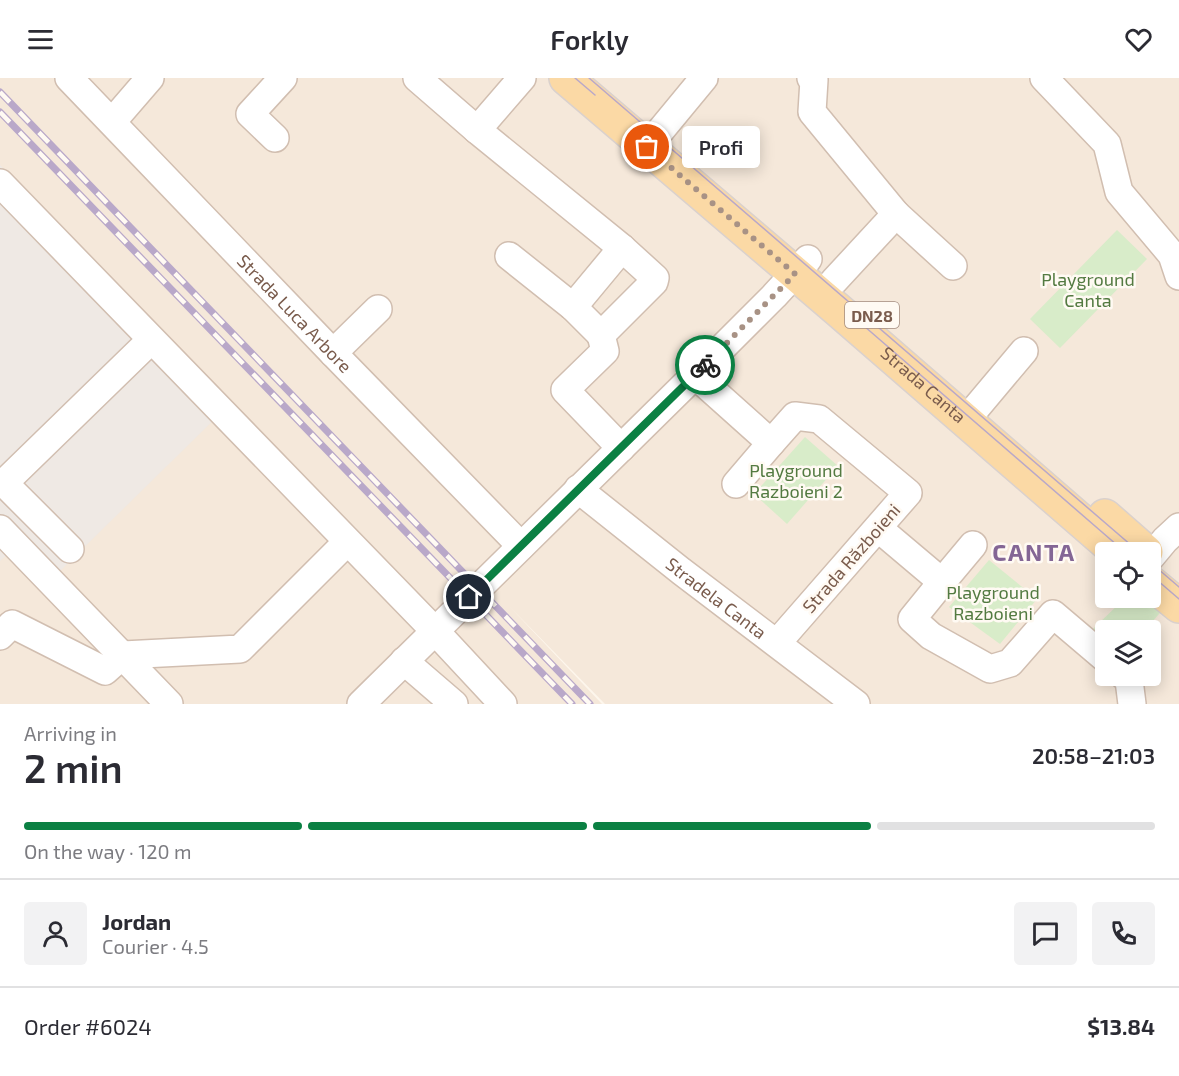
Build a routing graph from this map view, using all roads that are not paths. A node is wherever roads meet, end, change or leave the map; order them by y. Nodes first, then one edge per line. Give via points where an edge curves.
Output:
1 (69, 78) edge
2 (150, 78) edge
3 (283, 78) edge
4 (417, 78) edge
5 (522, 78) edge
6 (566, 78) edge
7 (597, 78) edge
8 (704, 78) edge
9 (811, 78) edge
10 (1044, 78) edge
11 (112, 122) junction
12 (477, 130) junction
13 (275, 138) dead end
14 (653, 139) junction
15 (0, 183) edge
16 (896, 214) junction
17 (622, 248) junction
18 (509, 256) dead end
19 (801, 266) junction
20 (953, 266) dead end
21 (1179, 276) edge
22 (834, 281) junction
23 (573, 307) junction
24 (378, 309) dead end
25 (601, 334) junction
26 (152, 340) junction
27 (1024, 351) dead end
28 (333, 353) junction
29 (695, 375) junction
30 (972, 413) junction
31 (771, 444) junction
32 (621, 448) junction
33 (736, 484) dead end
34 (578, 489) junction
35 (1179, 527) edge
36 (878, 528) junction
37 (0, 529) edge
38 (347, 542) junction
39 (1107, 542) edge
40 (1127, 542) edge
41 (1161, 544) edge
42 (973, 545) dead end
43 (521, 546) junction
44 (70, 549) dead end
45 (1161, 568) edge
46 (1161, 578) edge
47 (1179, 580) edge
48 (942, 582) junction
49 (1179, 606) edge
50 (435, 631) junction
51 (0, 636) edge
52 (777, 643) junction
53 (1095, 650) edge
54 (123, 656) junction
55 (404, 661) junction
56 (1130, 686) edge
57 (490, 699) edge
58 (169, 704) edge
59 (361, 704) edge
60 (454, 704) edge
61 (856, 704) edge
62 (1132, 704) edge

1 - 11 street, Strada Luca Arbore
2 - 11 street
3 - 13 street via 250,114
4 - 12 street
5 - 12 street
6 - 14 main road, Strada Canta / DN28
7 - 14 main road, Strada Canta / DN28
8 - 14 street
9 - 16 street via 812,112
10 - 21 street via 1107,144 1119,192 1172,255
11 - 28 street, Strada Luca Arbore
12 - 17 street
14 - 19 main road, Strada Canta / DN28
15 - 26 street
16 - 20 street
16 - 22 street
17 - 23 street
17 - 25 street via 655,279
18 - 23 street
19 - 22 main road, Strada Canta / DN28
19 - 29 street
19 - 30 main road, Strada Canta / DN28
22 - 30 main road, Strada Canta / DN28
23 - 25 street
24 - 28 street
25 - 32 street via 605,351 565,390
26 - 38 street
26 - 44 street via 4,483
27 - 30 street
28 - 43 street, Strada Luca Arbore
29 - 31 street
29 - 32 street
30 - 39 main road, Strada Canta / DN28
30 - 40 main road, Strada Canta / DN28
31 - 33 street
31 - 36 street, Strada Războieni via 795,416 819,419 908,493
32 - 34 street
34 - 43 street
34 - 52 street, Stradela Canta
35 - 41 street
36 - 48 street
36 - 52 street, Strada Războieni
37 - 54 street
38 - 50 street
38 - 54 street via 240,649
42 - 48 street
43 - 50 street
45 - 47 main road, Strada Canta / DN28
46 - 49 main road, Strada Canta / DN28
48 - 53 street via 912,619 931,636 990,669 1010,663 1053,614
50 - 55 street
50 - 57 street
51 - 54 street via 12,624 105,671
52 - 61 street, Stradela Canta
54 - 58 street
55 - 59 street
55 - 60 street
56 - 62 street

